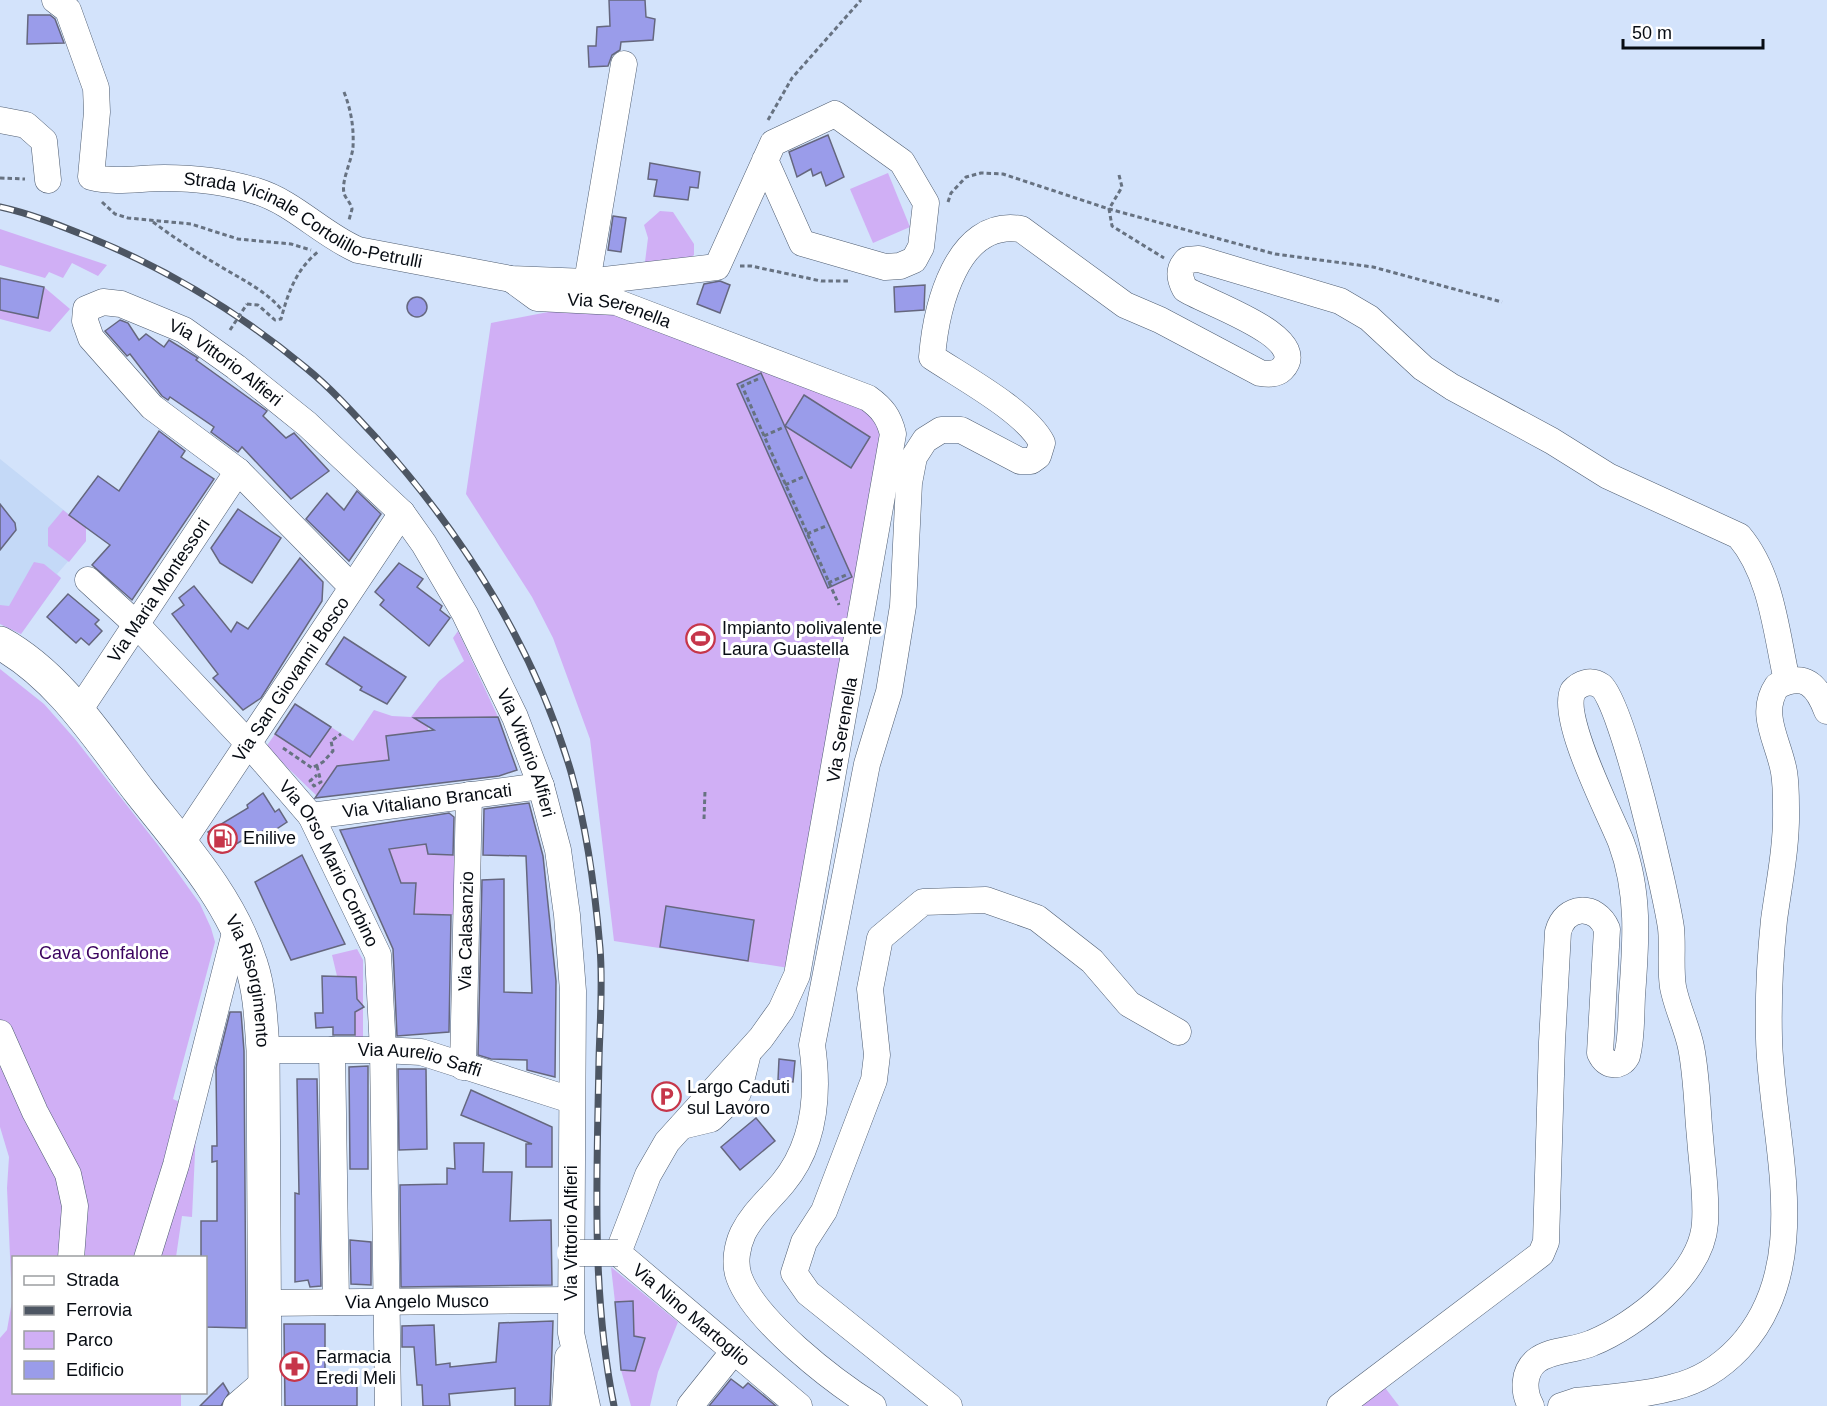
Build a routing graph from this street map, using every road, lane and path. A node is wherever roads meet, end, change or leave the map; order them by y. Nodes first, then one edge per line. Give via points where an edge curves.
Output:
1 (55, 0) edge
2 (624, 64) dead end
3 (344, 92) dead end
4 (0, 120) edge
5 (765, 160) junction
6 (1119, 175) dead end
7 (91, 177) junction
8 (48, 180) dead end
9 (1109, 209) junction
10 (945, 212) dead end
11 (151, 221) junction
12 (328, 246) junction
13 (717, 267) junction
14 (1180, 269) junction
15 (512, 279) junction
16 (852, 280) dead end
17 (587, 282) junction
18 (1502, 302) dead end
19 (282, 310) junction
20 (230, 330) dead end
21 (760, 378) dead end
22 (784, 427) dead end
23 (764, 435) junction
24 (238, 471) junction
25 (805, 476) dead end
26 (785, 485) junction
27 (402, 513) junction
28 (826, 526) dead end
29 (807, 534) junction
30 (848, 575) dead end
31 (88, 580) dead end
32 (828, 584) junction
33 (352, 587) junction
34 (841, 608) dead end
35 (137, 625) junction
36 (0, 643) edge
37 (1787, 681) junction
38 (1827, 711) edge
39 (78, 712) junction
40 (341, 734) dead end
41 (248, 743) junction
42 (280, 746) dead end
43 (317, 766) junction
44 (317, 775) dead end
45 (541, 786) junction
46 (705, 791) dead end
47 (469, 795) junction
48 (311, 816) junction
49 (704, 819) dead end
50 (181, 844) junction
51 (236, 928) junction
52 (1178, 1032) dead end
53 (0, 1033) edge
54 (263, 1050) junction
55 (332, 1050) junction
56 (383, 1050) junction
57 (463, 1066) junction
58 (571, 1100) junction
59 (618, 1252) junction
60 (570, 1253) junction
61 (71, 1256) edge
62 (147, 1256) edge
63 (570, 1300) junction
64 (336, 1302) junction
65 (387, 1302) junction
66 (264, 1303) junction
67 (571, 1333) junction
68 (734, 1352) junction
69 (265, 1394) edge
70 (236, 1406) edge
71 (388, 1406) edge
72 (566, 1406) edge
73 (587, 1406) edge
74 (690, 1406) edge
75 (799, 1406) edge
76 (873, 1406) edge
77 (949, 1406) edge
78 (1340, 1406) edge
79 (1531, 1406) edge
80 (1561, 1406) edge

1 - 7 street via 68,10 96,88
2 - 17 street
3 - 12 path via 353,116 353,147 344,180 344,194 352,209
4 - 8 street via 26,125 44,141
5 - 5 street via 773,142 829,116 840,116 902,162 926,203 921,247 914,260 885,267 802,243
5 - 13 street
6 - 9 path via 1122,188
7 - 11 path via 94,192 115,214
7 - 12 street, Strada Vicinale Cortolillo-Petrulli via 105,181 199,180 254,190 292,206
9 - 10 path via 1003,174 981,173 966,177 951,193
9 - 14 path via 1112,226
9 - 18 path via 1275,254 1373,267
11 - 12 path via 192,224 238,238
11 - 19 path via 248,280
12 - 15 street, Strada Vicinale Cortolillo-Petrulli
12 - 19 path via 301,267
13 - 16 path via 752,266 820,280
13 - 17 street, Strada Vicinale Cortolillo-Petrulli
14 - 37 street via 1187,260 1199,259 1340,301 1369,318 1423,368 1452,387 1608,476 1739,536 1762,573
14 - 76 street via 1181,282 1192,294 1276,335 1286,348 1283,369 1260,374 1125,305 1020,229 991,230 973,242 941,299 932,357 1014,412 1036,430 1042,443 1038,456 1020,461 961,430 941,430 925,440 914,457 909,483 903,606 889,692 867,764 812,1045 817,1078 814,1115 802,1152 784,1182 754,1214 736,1255 738,1275 766,1319 848,1391
15 - 17 street, Strada Vicinale Cortolillo-Petrulli
15 - 59 street, Via Serenella via 537,298 616,302 868,398 889,418 893,434 797,975 781,1010 667,1142 648,1174
19 - 20 path, bridge via 281,319 275,320 258,305 247,304
21 - 23 path via 742,386
22 - 23 path
23 - 26 path
24 - 27 street, Via Vittorio Alfieri via 152,407 91,338 85,321 86,309 103,302 121,304 184,330 307,424
24 - 33 street
24 - 35 street, Via Maria Montessori
25 - 26 path
26 - 29 path
27 - 33 street, Via San Giovanni Bosco
27 - 45 street, Via Vittorio Alfieri via 465,614 515,717
28 - 29 path
29 - 32 path
30 - 32 path
31 - 35 street, Via Orso Mario Corbino
32 - 34 path
33 - 41 street, Via San Giovanni Bosco
35 - 39 street, Via Maria Montessori
35 - 41 street, Via Orso Mario Corbino
36 - 39 main road, Via Risorgimento via 31,664
37 - 38 street via 1807,682
37 - 80 street via 1777,686 1768,705 1768,718 1784,771 1786,814 1769,1001 1771,1078 1784,1210 1784,1240 1772,1292 1747,1340 1714,1369 1675,1387
39 - 50 main road, Via Risorgimento
40 - 43 path via 331,741 333,751
41 - 48 street, Via Orso Mario Corbino
41 - 50 street, Via San Giovanni Bosco
42 - 43 path via 312,768
43 - 44 path
45 - 47 street, Via Vitaliano Brancati
45 - 58 street, Via Vittorio Alfieri via 558,850 567,915 573,991
46 - 49 path
47 - 48 street, Via Vitaliano Brancati
47 - 57 street, Via Calasanzio
48 - 56 street, Via Orso Mario Corbino via 378,955
50 - 51 main road, Via Risorgimento
51 - 54 main road, Via Risorgimento via 251,964
51 - 62 street via 176,1165
52 - 77 street via 1129,1004 1092,961 1037,918 986,900 923,902 880,938 870,989 877,1055 874,1080 824,1211 804,1242 794,1274 807,1293
53 - 61 street via 68,1174 75,1206
54 - 55 street, Via Aurelio Saffi
54 - 66 main road, Via Risorgimento
55 - 56 street, Via Aurelio Saffi
55 - 64 street
56 - 57 street, Via Aurelio Saffi via 421,1052
56 - 65 street, Via Orso Mario Corbino
57 - 58 street, Via Aurelio Saffi
58 - 60 street, Via Vittorio Alfieri
59 - 60 street, Via Nino Martoglio, bridge
59 - 68 street, Via Nino Martoglio
60 - 63 street, Via Vittorio Alfieri
63 - 65 street, Via Angelo Musco
63 - 67 street, Via Vittorio Alfieri
64 - 65 street, Via Angelo Musco
64 - 66 street, Via Angelo Musco
65 - 71 street, Via Orso Mario Corbino
66 - 69 main road, Via Risorgimento
67 - 72 street
67 - 73 street, Via Vittorio Alfieri
68 - 74 street
68 - 75 street, Via Nino Martoglio
69 - 70 street
78 - 79 street via 1541,1254 1546,1242 1558,932 1564,918 1577,910 1599,915 1607,929 1600,1053 1613,1065 1622,1063 1627,1056 1637,926 1635,897 1621,842 1589,769 1571,710 1573,691 1589,682 1606,691 1646,811 1670,926 1673,987 1693,1060 1705,1223 1697,1255 1676,1283 1646,1310 1591,1344 1544,1356 1531,1366 1525,1387 1525,1397

